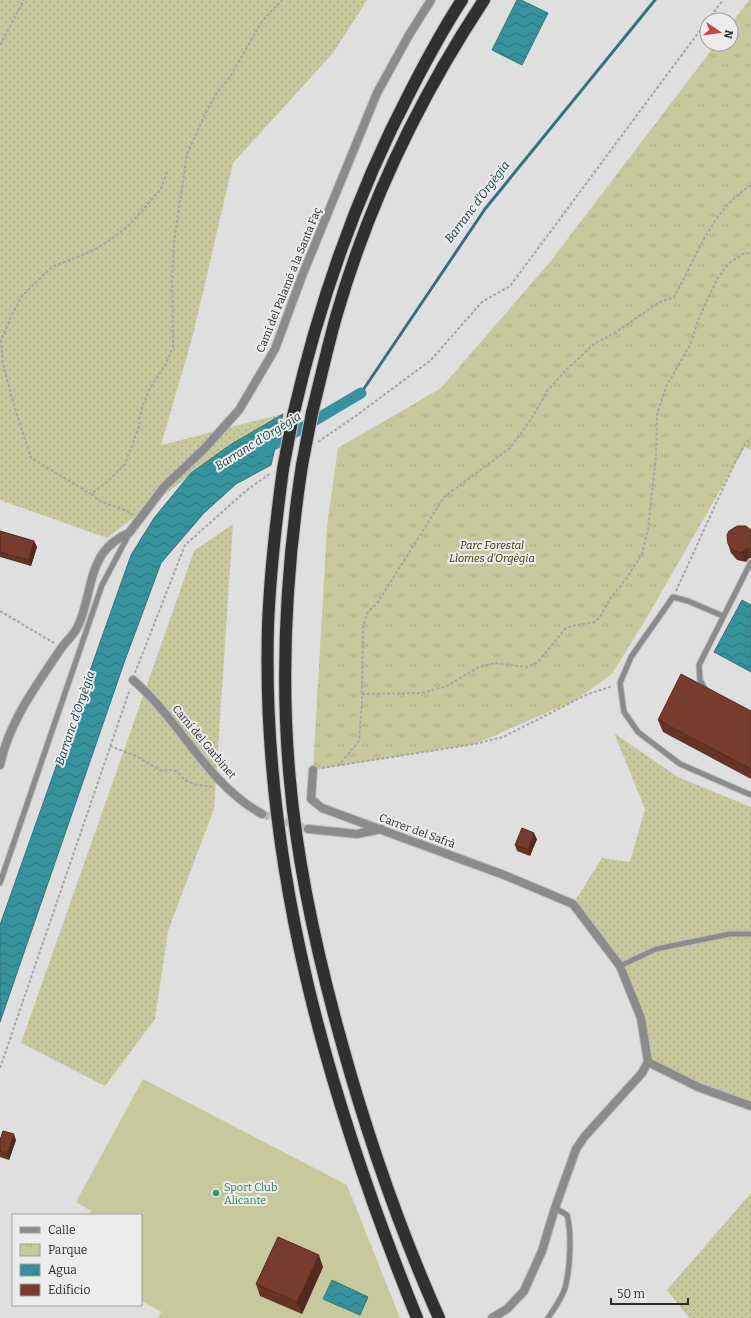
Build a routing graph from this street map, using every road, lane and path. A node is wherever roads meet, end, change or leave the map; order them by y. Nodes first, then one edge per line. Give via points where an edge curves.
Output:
1 (24, 0) edge
2 (282, 0) edge
3 (431, 0) edge
4 (462, 0) edge
5 (484, 0) edge
6 (723, 0) edge
7 (714, 12) edge
8 (0, 45) edge
9 (167, 172) dead end
10 (751, 182) edge
11 (751, 252) edge
12 (751, 438) edge
13 (91, 494) junction
14 (140, 519) junction
15 (129, 533) junction
16 (751, 562) edge
17 (673, 597) junction
18 (0, 611) edge
19 (723, 616) junction
20 (62, 648) junction
21 (133, 680) dead end
22 (620, 683) junction
23 (362, 694) junction
24 (713, 695) edge
25 (110, 746) dead end
26 (0, 765) edge
27 (338, 766) junction
28 (313, 770) joint
29 (231, 791) junction
30 (751, 795) edge
31 (262, 814) tunnel mouth
32 (308, 829) tunnel mouth
33 (382, 829) junction
34 (0, 883) edge
35 (751, 934) edge
36 (620, 966) junction
37 (648, 1062) junction
38 (751, 1106) edge
39 (555, 1208) junction
40 (418, 1318) edge
41 (439, 1318) edge
42 (492, 1318) edge
43 (548, 1318) edge

1 - 8 path
2 - 13 path via 262,22 230,76 218,91 187,154 172,276 173,347 166,364 150,388 125,464
3 - 14 street, Camí del Palamó a la Santa Faç via 377,93 275,349 239,410 204,449 164,487
4 - 40 highway, bridge via 395,121 362,195 326,293 304,367 283,469 272,561 268,626 272,759 284,869 294,924 338,1094 391,1253
5 - 41 highway, bridge via 420,108 385,182 336,316 302,465 290,559 285,664 290,781 306,898 324,979 376,1158
6 - 7 path
9 - 13 path via 161,189 116,236 92,251 52,267 22,296 1,340 5,371 31,458
10 - 23 path via 750,186 738,194 715,220 674,297 658,303 594,344 548,390 510,448 444,497 378,602 368,612 362,626
11 - 23 path via 729,262 717,279 699,318 691,344 666,388 657,415 656,457 648,529 642,554 600,617 595,622 565,629 538,662 527,667 495,663 477,668 447,686 421,693
12 - 17 path via 735,462
13 - 14 path via 98,502 126,509
14 - 15 street, Camí del Palamó a la Santa Faç
15 - 20 street, Camí del Palamó a la Santa Faç via 118,538 103,553 95,568 83,614
15 - 34 lane via 99,592
16 - 19 lane
17 - 19 lane
17 - 22 lane via 632,657
18 - 20 path
19 - 24 lane via 699,665 700,680 707,692
20 - 26 street, Camí del Palamó a la Santa Faç via 14,722 4,745
21 - 29 street, Camí del Garbinet via 149,693 217,778
22 - 27 path via 588,694 503,737 475,744
22 - 30 lane via 624,712 638,732 680,764
23 - 27 path via 358,741
25 - 29 path via 162,770 171,768 181,773 187,781
27 - 28 path
28 - 33 street, Carrer del Safrà via 311,799 322,808
29 - 31 street, Camí del Garbinet via 246,805
32 - 33 street via 357,834
33 - 36 street, Carrer del Safrà via 573,904
35 - 36 lane via 730,934 656,949
36 - 37 street, Carrer del Safrà via 641,1018
37 - 38 street via 698,1087
37 - 39 street via 642,1073 576,1149
39 - 42 street via 542,1251 524,1291 506,1309
39 - 43 lane via 566,1215 571,1237 565,1289

